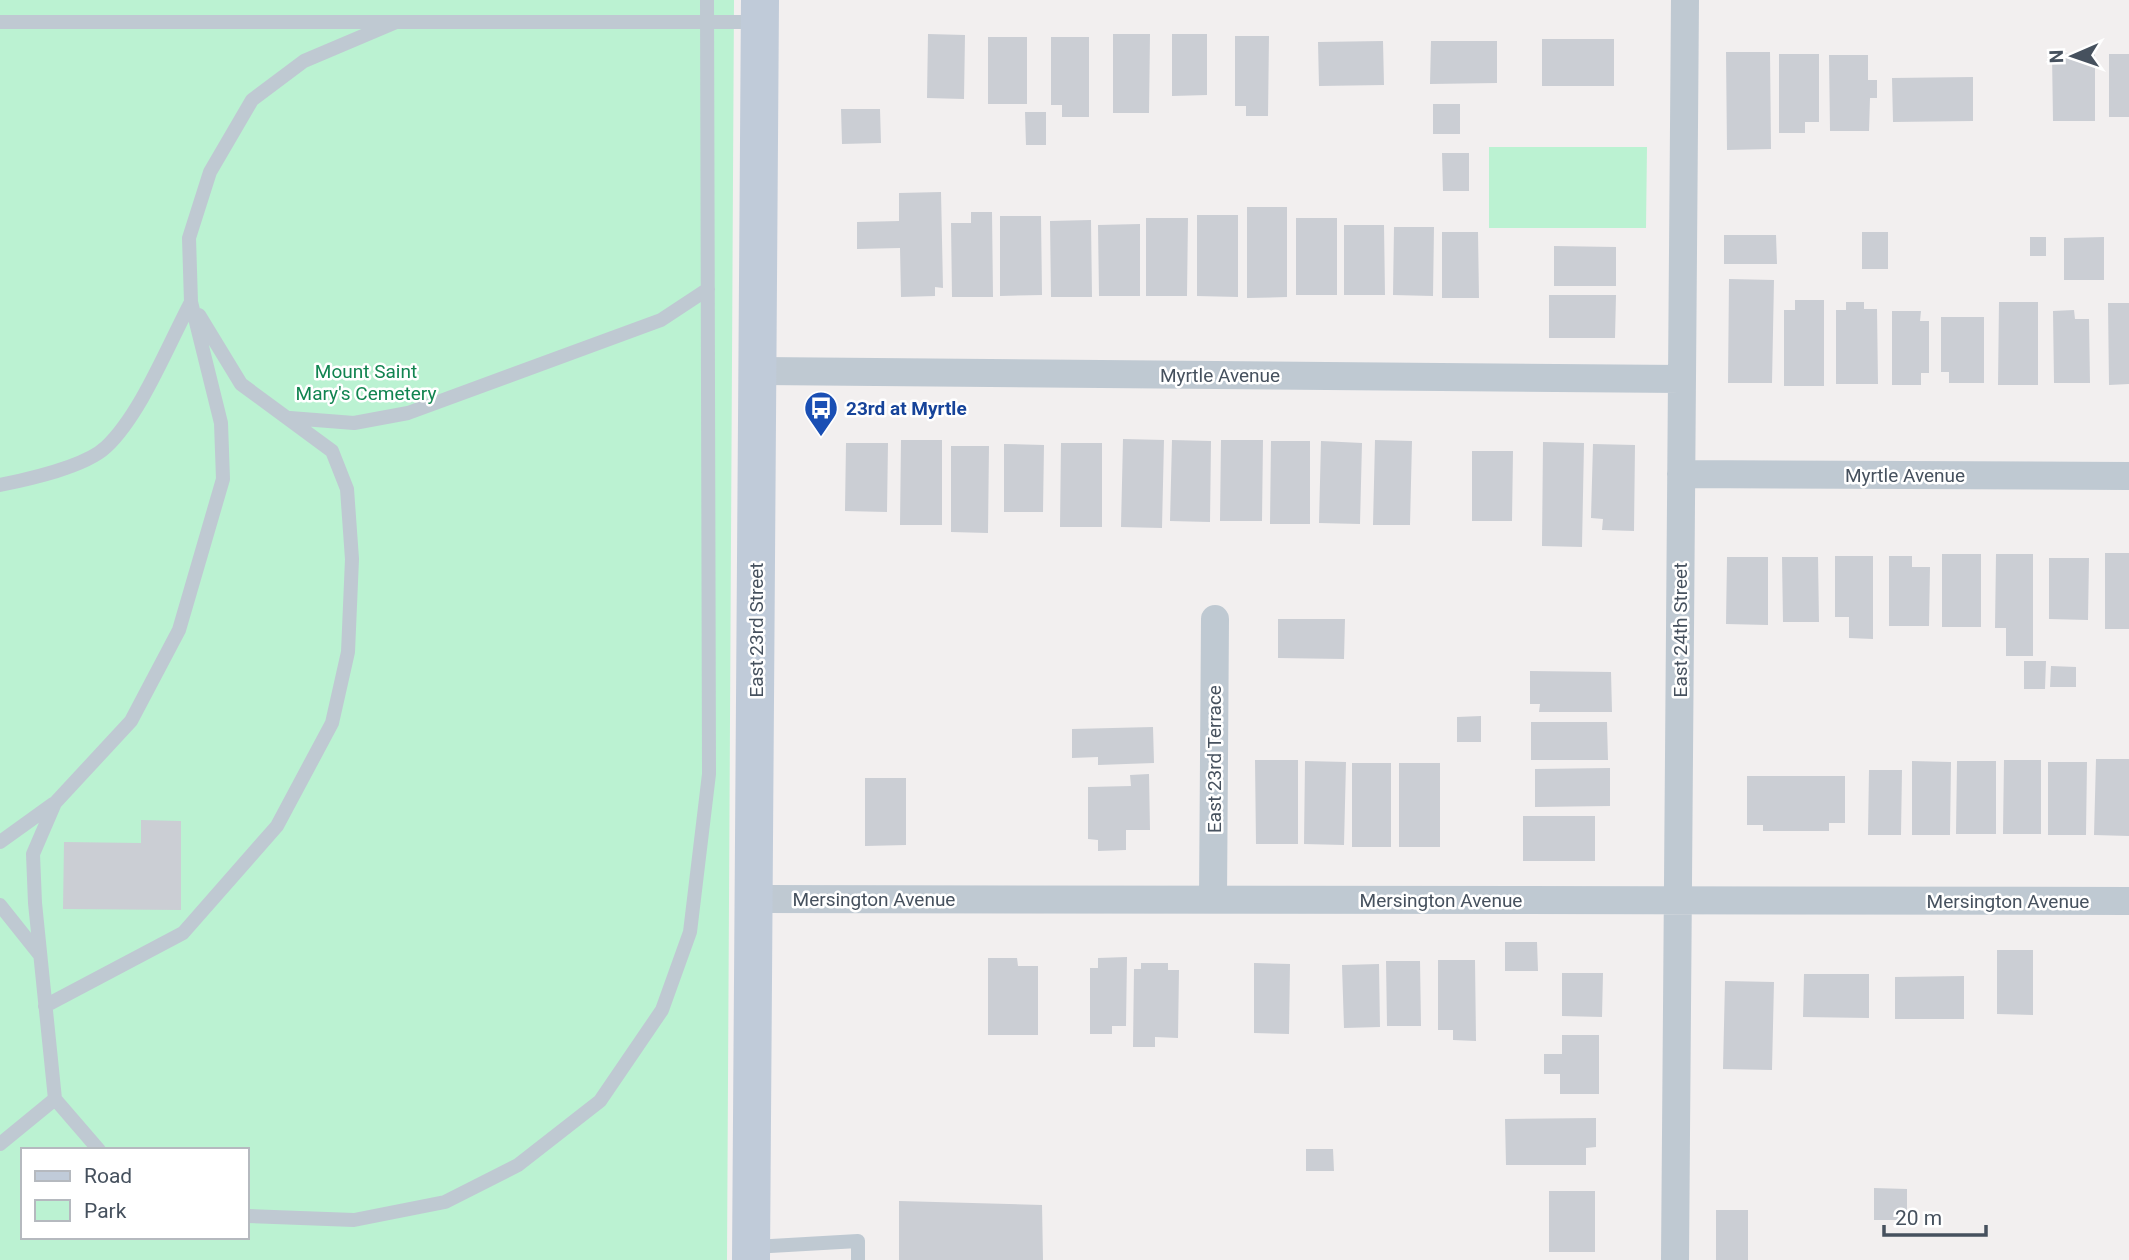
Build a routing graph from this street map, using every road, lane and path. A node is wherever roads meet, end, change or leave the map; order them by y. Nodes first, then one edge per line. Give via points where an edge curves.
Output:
1 (707, 0) edge
2 (1685, 0) edge
3 (760, 11) edge
4 (0, 22) edge
5 (396, 22) junction
6 (707, 22) junction
7 (708, 289) junction
8 (191, 302) junction
9 (758, 372) junction
10 (1681, 379) junction
11 (289, 418) junction
12 (1681, 474) junction
13 (2129, 477) edge
14 (0, 485) edge
15 (1215, 619) dead end
16 (55, 803) junction
17 (0, 842) edge
18 (753, 899) junction
19 (1213, 899) junction
20 (1678, 901) junction
21 (2129, 901) edge
22 (0, 905) edge
23 (40, 955) junction
24 (45, 1006) junction
25 (55, 1099) junction
26 (0, 1144) edge
27 (97, 1148) edge
28 (248, 1216) edge
29 (751, 1254) edge
30 (858, 1260) edge
31 (1675, 1260) edge

1 - 6 lane
2 - 10 street, East 24th Street
3 - 6 lane
3 - 9 main road, East 23rd Street
4 - 5 lane
5 - 6 lane
5 - 8 lane via 304,61 252,100 210,172 189,238
6 - 7 lane
7 - 11 lane via 661,320 408,413 354,423
7 - 28 lane via 709,774 690,932 662,1010 600,1101 518,1165 445,1202 354,1220
8 - 11 lane via 241,384
8 - 14 lane via 141,400 106,448 48,475
8 - 16 lane via 221,423 223,479 179,630 131,721
9 - 10 street, Myrtle Avenue
9 - 18 main road, East 23rd Street
10 - 12 street, East 24th Street
11 - 24 lane via 332,452 347,489 352,559 348,652 332,723 277,826 183,933
12 - 13 street, Myrtle Avenue
12 - 20 street, East 24th Street
15 - 19 street, East 23rd Terrace
16 - 17 lane
16 - 23 lane via 33,854
18 - 19 street, Mersington Avenue
18 - 29 main road, East 23rd Street
19 - 20 street, Mersington Avenue
20 - 21 street, Mersington Avenue
20 - 31 street, East 24th Street
22 - 23 lane
23 - 24 lane
24 - 25 lane
25 - 26 lane
25 - 27 lane
29 - 30 lane via 858,1241

